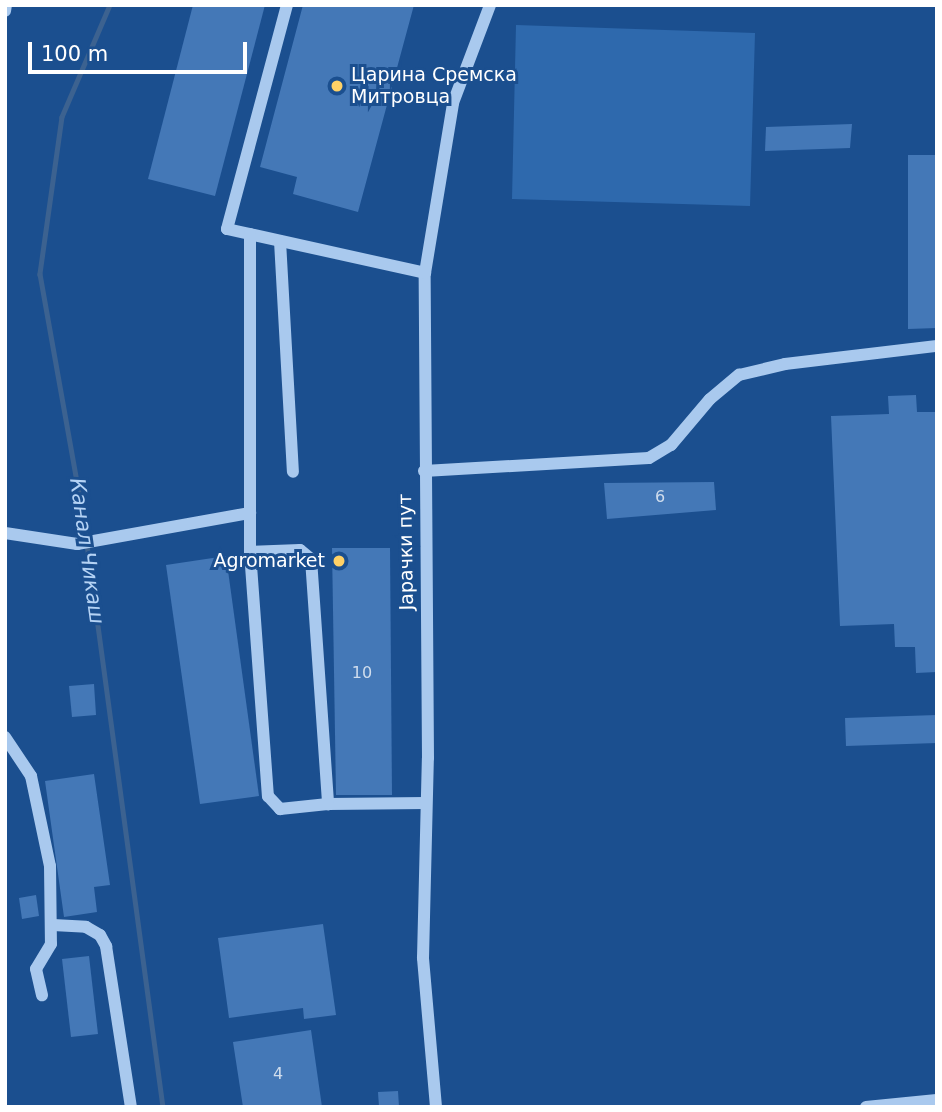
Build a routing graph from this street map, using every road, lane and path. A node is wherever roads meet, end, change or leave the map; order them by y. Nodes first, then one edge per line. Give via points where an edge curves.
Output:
1 (6, 5) edge
2 (287, 5) edge
3 (490, 5) edge
4 (839, 5) edge
5 (901, 5) edge
6 (5, 11) edge
7 (250, 234) junction
8 (281, 241) junction
9 (425, 273) junction
10 (937, 346) edge
11 (424, 471) junction
12 (293, 472) dead end
13 (250, 513) junction
14 (5, 533) edge
15 (250, 552) junction
16 (5, 737) edge
17 (426, 803) junction
18 (328, 804) junction
19 (53, 925) junction
20 (42, 995) dead end
21 (937, 1100) edge
22 (131, 1107) edge
23 (436, 1107) edge
24 (866, 1107) edge

1 - 6 street
2 - 7 street via 227,229
3 - 9 street, Јарачки пут via 453,103
4 - 5 path
7 - 8 street
7 - 13 street
8 - 9 street
8 - 12 street
9 - 11 street, Јарачки пут
10 - 11 street via 785,364 739,375 709,399 671,445 649,458
11 - 17 street, Јарачки пут
13 - 14 street via 77,544
13 - 15 street
15 - 18 street via 300,550 312,559
15 - 18 street via 268,796 280,809
16 - 19 street via 31,776 50,866
17 - 18 street
17 - 23 street, Јарачки пут via 423,958
19 - 20 street via 51,944 36,969
19 - 22 street via 86,927 100,935 106,946
21 - 24 street

